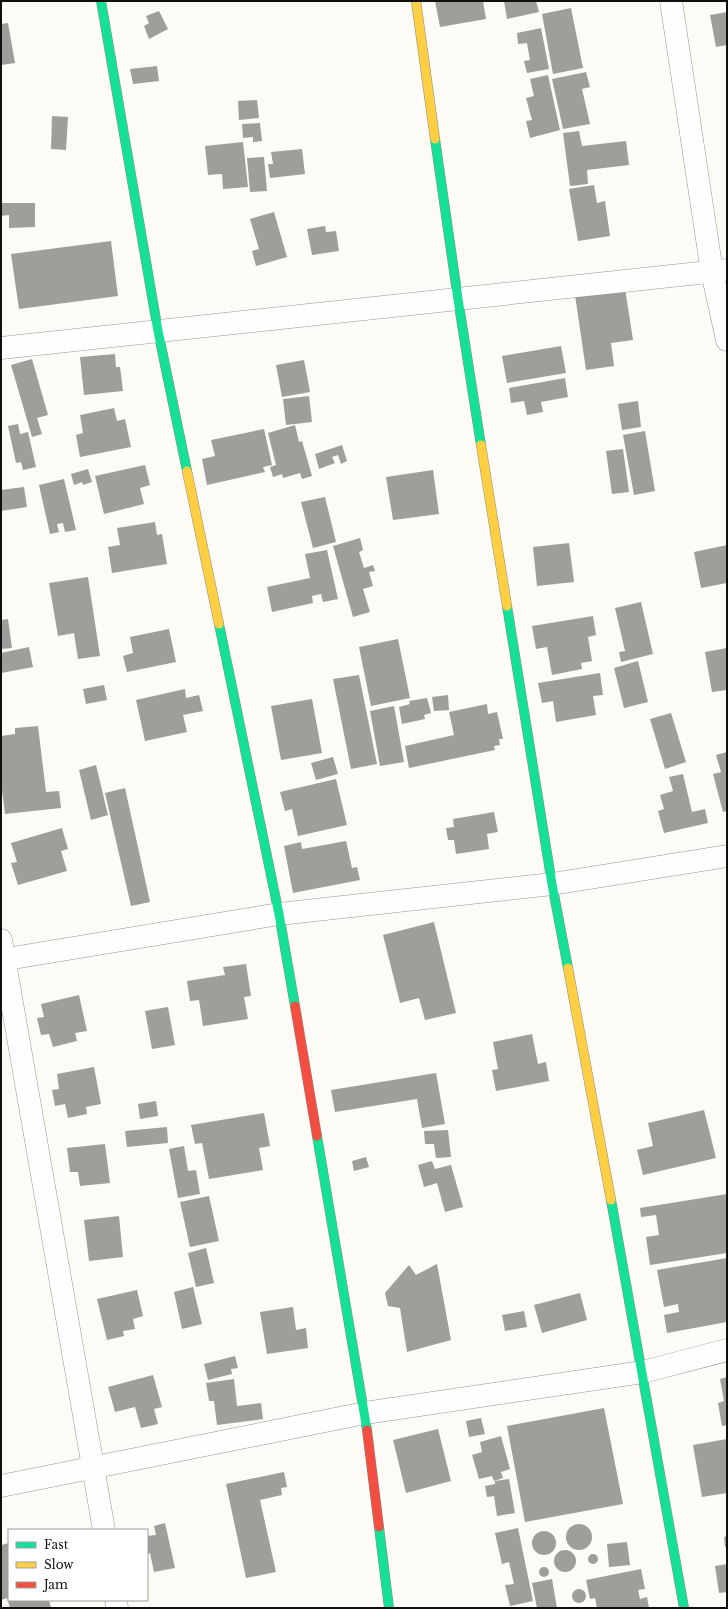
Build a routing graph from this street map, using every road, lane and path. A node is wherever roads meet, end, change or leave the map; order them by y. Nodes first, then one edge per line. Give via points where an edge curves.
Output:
1 (101, 1) edge
2 (416, 1) edge
3 (671, 1) edge
4 (720, 271) edge
5 (458, 299) junction
6 (158, 331) junction
7 (727, 340) edge
8 (1, 348) edge
9 (727, 856) edge
10 (552, 884) junction
11 (279, 914) junction
12 (2, 953) edge
13 (727, 1350) edge
14 (643, 1372) junction
15 (366, 1412) junction
16 (94, 1466) junction
17 (1, 1486) edge
18 (104, 1529) edge
19 (389, 1608) edge
20 (684, 1608) edge

1 - 6 street
2 - 5 street
3 - 4 street
4 - 5 street
4 - 7 street
5 - 6 street
5 - 10 street
6 - 8 street
6 - 11 street
9 - 10 street
10 - 11 street
10 - 14 street
11 - 12 street
11 - 15 street
12 - 16 street
13 - 14 street
14 - 15 street
14 - 20 street
15 - 16 street
15 - 19 street
16 - 17 street
16 - 18 street

